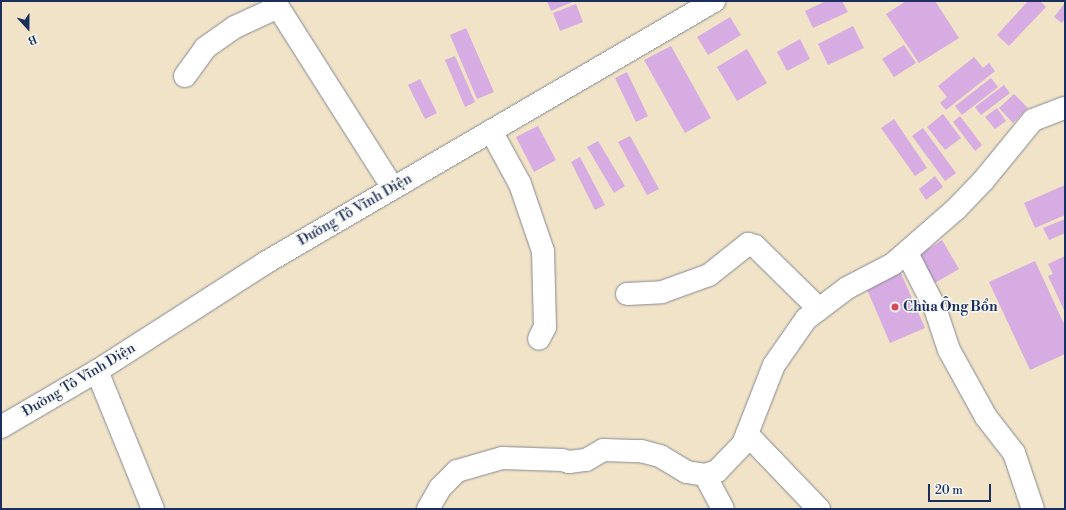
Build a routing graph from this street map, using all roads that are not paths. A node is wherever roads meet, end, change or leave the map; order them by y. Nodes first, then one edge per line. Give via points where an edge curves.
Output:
1 (714, 1) edge
2 (276, 4) edge
3 (185, 76) dead end
4 (1065, 108) edge
5 (491, 131) junction
6 (393, 188) junction
7 (906, 253) junction
8 (627, 294) dead end
9 (819, 309) junction
10 (539, 340) dead end
11 (97, 371) junction
12 (1, 427) edge
13 (746, 434) junction
14 (705, 475) junction
15 (153, 509) edge
16 (428, 509) edge
17 (722, 509) edge
18 (819, 509) edge
19 (1033, 509) edge

1 - 5 street, Đường Tô Vĩnh Diện
2 - 3 street via 235,27 205,48
2 - 6 street
4 - 7 street via 1033,120 983,181 956,209
5 - 6 street, Đường Tô Vĩnh Diện
5 - 10 street via 520,184 543,251 545,327
6 - 11 street, Đường Tô Vĩnh Diện via 265,263
7 - 9 street via 894,264 847,288
7 - 19 street via 935,308 949,350 986,417 1014,453
8 - 9 street via 662,292 709,275 748,244 755,246
9 - 13 street via 806,319 774,365
11 - 12 street, Đường Tô Vĩnh Diện
11 - 15 street
13 - 14 street via 743,444 717,471
13 - 18 street
14 - 16 street via 687,472 660,456 641,451 604,450 586,460 568,462 502,458 457,470 440,488
14 - 17 street

